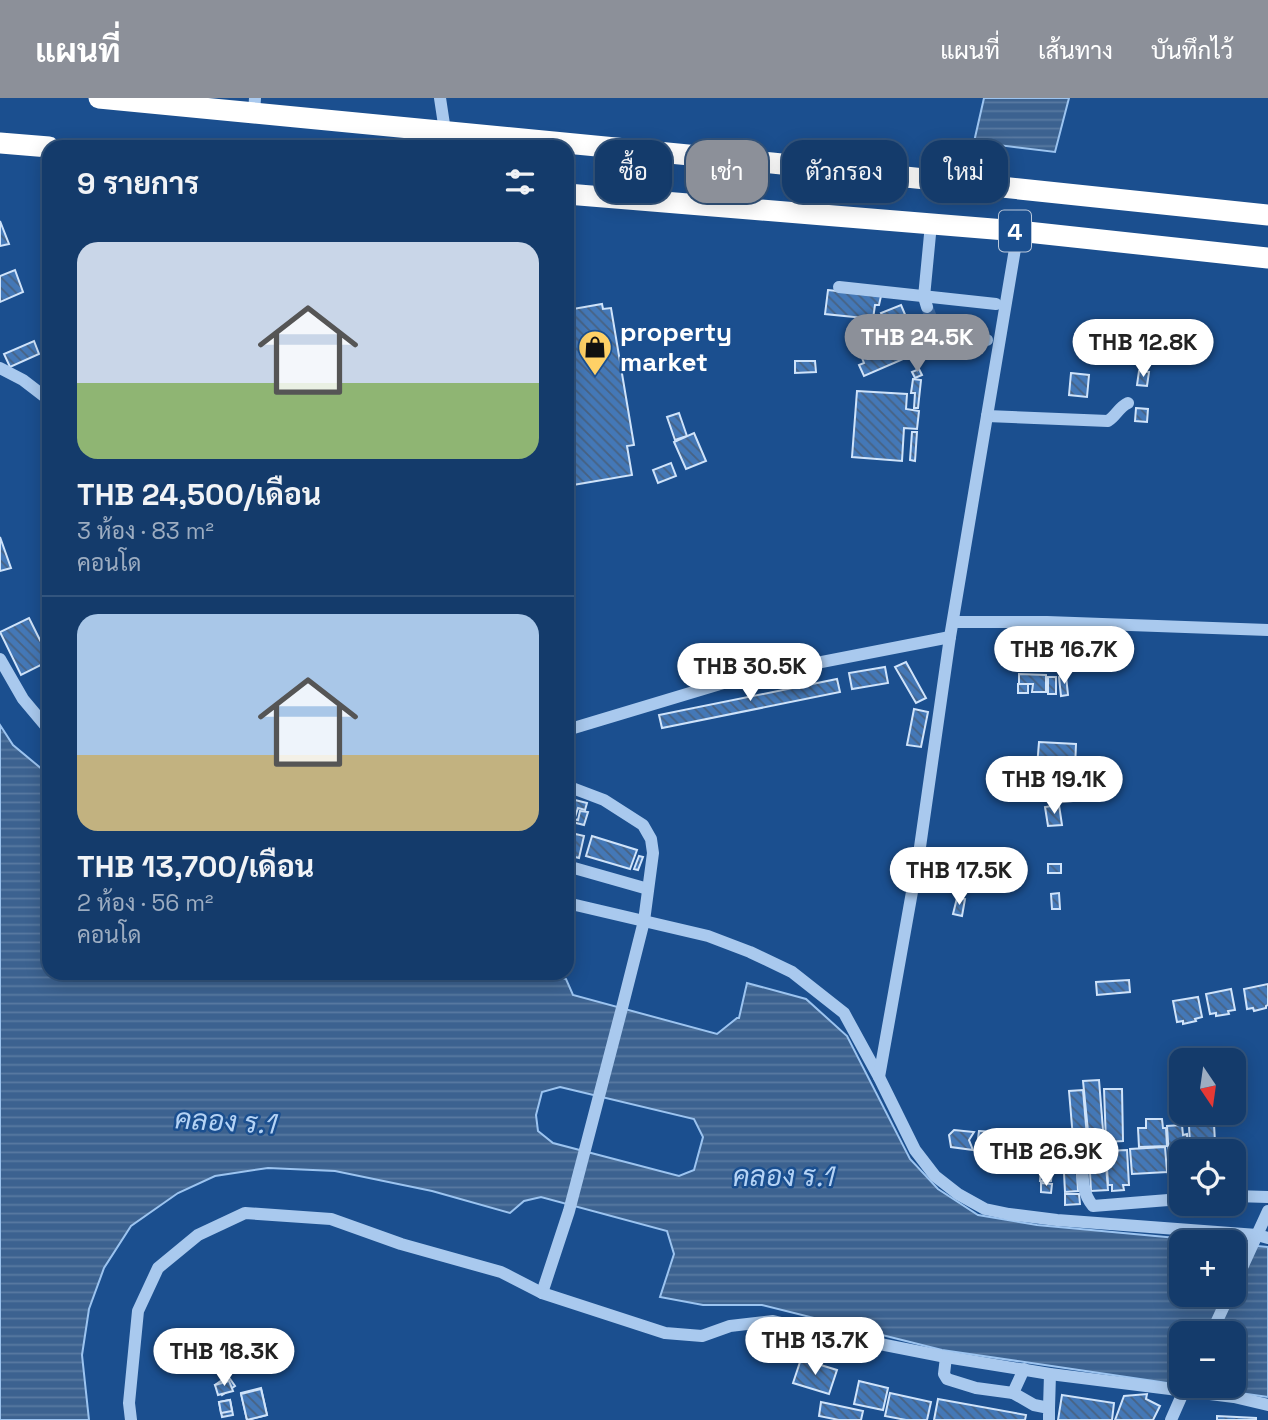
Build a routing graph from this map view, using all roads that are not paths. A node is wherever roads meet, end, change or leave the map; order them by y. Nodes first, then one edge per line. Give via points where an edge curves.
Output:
1 (99, 98) edge
2 (440, 98) edge
3 (255, 105) edge
4 (444, 131) junction
5 (540, 140) edge
6 (0, 143) edge
7 (574, 143) edge
8 (42, 146) edge
9 (574, 195) edge
10 (1268, 215) edge
11 (931, 224) junction
12 (1018, 231) junction
13 (1268, 258) edge
14 (839, 287) dead end
15 (926, 302) junction
16 (996, 304) dead end
17 (935, 328) dead end
18 (987, 340) dead end
19 (0, 368) edge
20 (42, 395) edge
21 (1128, 403) dead end
22 (987, 416) junction
23 (953, 622) junction
24 (1268, 630) edge
25 (950, 637) junction
26 (0, 659) edge
27 (42, 722) edge
28 (574, 728) edge
29 (574, 789) edge
30 (574, 868) edge
31 (648, 889) junction
32 (574, 905) edge
33 (644, 921) junction
34 (879, 1077) junction
35 (1082, 1151) dead end
36 (1246, 1196) edge
37 (1268, 1197) edge
38 (1169, 1200) edge
39 (1268, 1212) edge
40 (1260, 1238) edge
41 (1246, 1263) edge
42 (542, 1293) junction
43 (946, 1357) junction
44 (1024, 1369) junction
45 (1051, 1374) junction
46 (1169, 1386) edge
47 (1013, 1393) junction
48 (1181, 1398) edge
49 (1238, 1398) edge
50 (1268, 1405) edge
51 (1049, 1414) edge
52 (131, 1420) edge
53 (1171, 1420) edge

1 - 3 highway, 4
2 - 4 street
3 - 4 highway, 4
4 - 5 highway, 4
6 - 8 highway
7 - 10 highway, 4
9 - 11 highway, 4
11 - 12 highway, 4
11 - 15 street
12 - 13 highway, 4
12 - 22 street
14 - 15 street
15 - 16 street
17 - 18 street via 939,336
19 - 20 street
21 - 22 street via 1108,421
22 - 23 street
23 - 24 street
23 - 25 street
25 - 28 street via 740,678
25 - 34 street via 920,847
26 - 27 street
29 - 31 street via 604,800 643,825 652,846
30 - 31 street
31 - 33 street
32 - 33 street
33 - 34 street via 708,936 792,972 845,1013
33 - 42 street via 569,1211
34 - 40 street via 915,1150 934,1176 985,1209
35 - 38 street via 1084,1189 1093,1206
36 - 37 street
39 - 40 street
40 - 41 street
42 - 43 street via 665,1333 702,1336 730,1326 773,1321
42 - 52 street via 501,1272 331,1219 245,1213 198,1235 158,1268 138,1311
43 - 44 street
43 - 47 street via 947,1379
44 - 45 street
44 - 47 street
45 - 46 street
45 - 51 street
47 - 51 street
48 - 53 street
49 - 50 street

